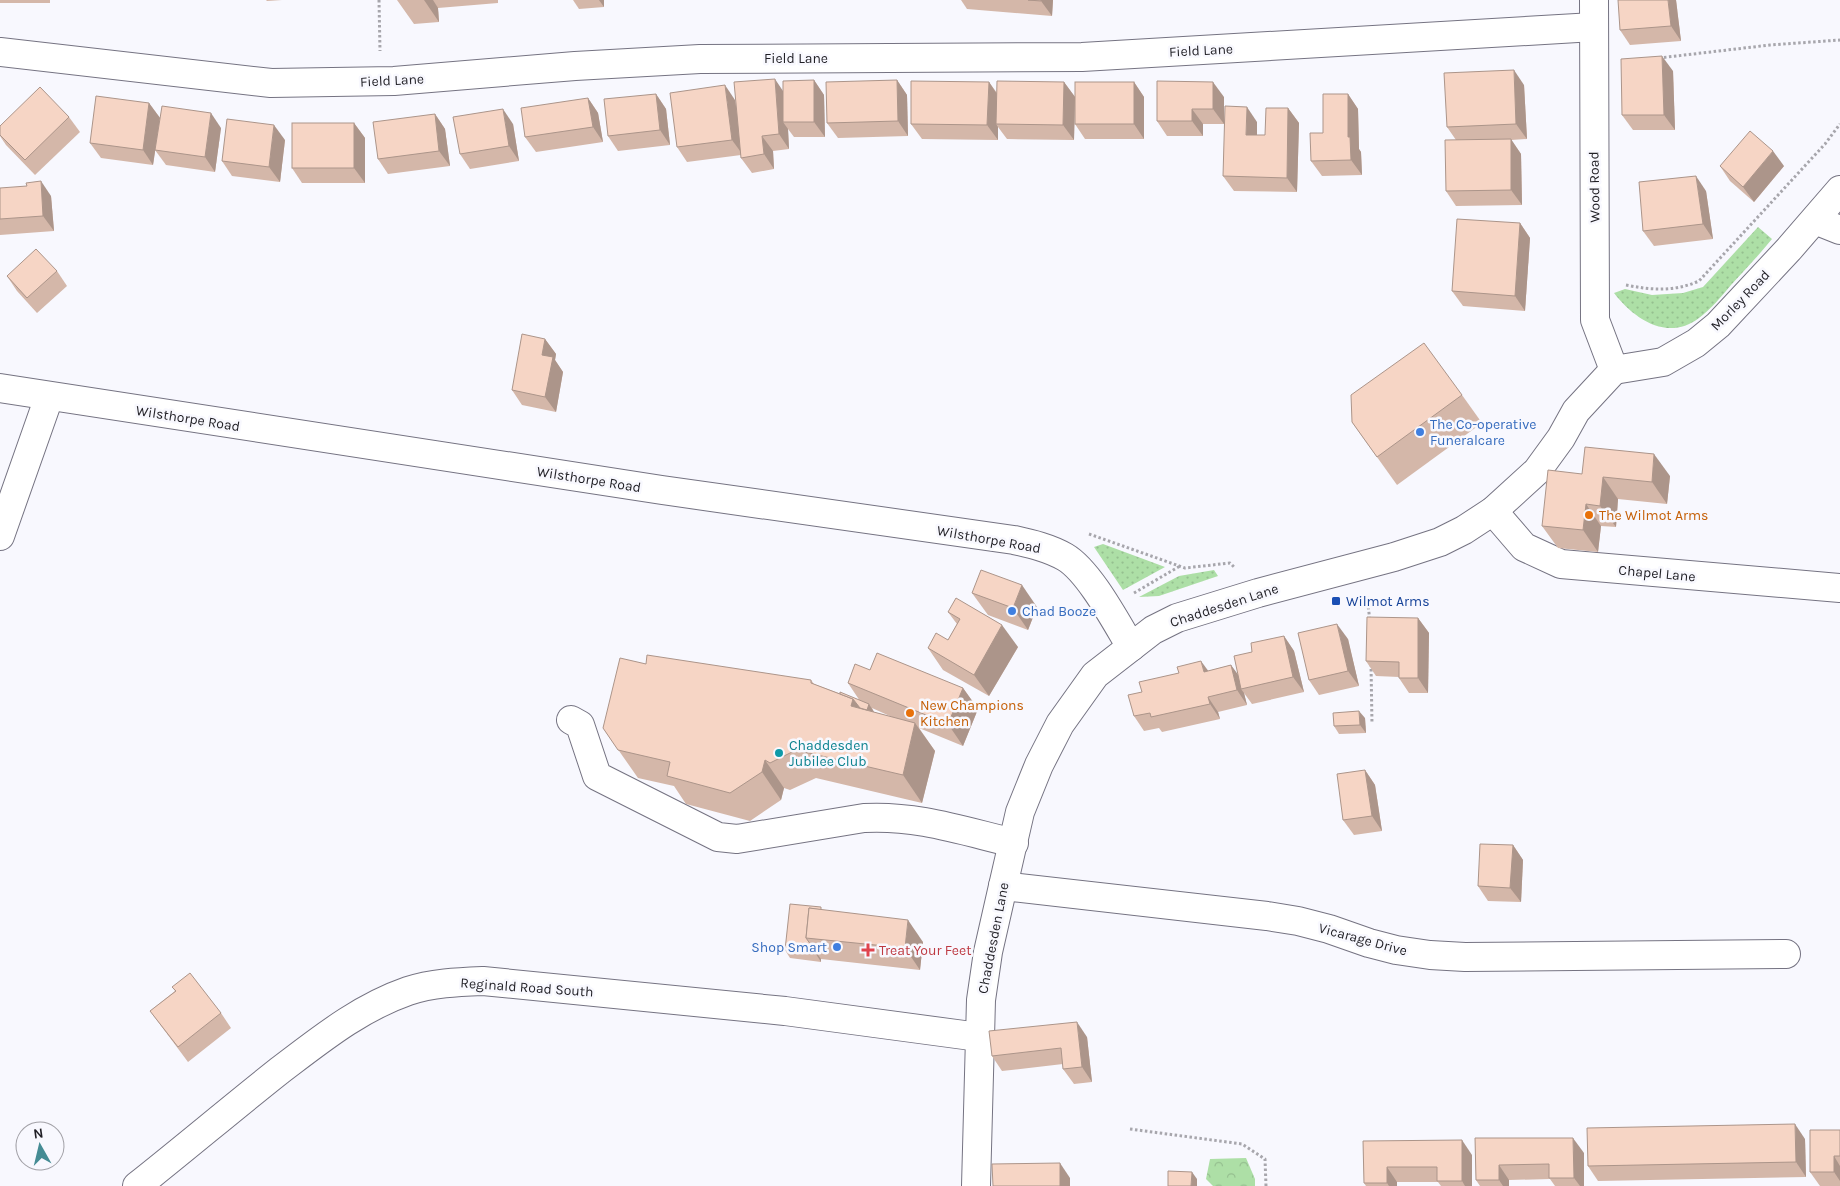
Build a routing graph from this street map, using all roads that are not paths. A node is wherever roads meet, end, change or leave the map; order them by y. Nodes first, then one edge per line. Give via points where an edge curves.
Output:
1 (1594, 0) edge
2 (1594, 27) junction
3 (0, 52) edge
4 (1840, 190) edge
5 (1815, 220) junction
6 (1840, 230) edge
7 (1614, 370) junction
8 (0, 388) edge
9 (49, 397) junction
10 (1493, 511) junction
11 (0, 536) edge
12 (1840, 588) edge
13 (1131, 647) junction
14 (571, 720) dead end
15 (1014, 843) junction
16 (1003, 886) junction
17 (1786, 954) dead end
18 (979, 1037) junction
19 (137, 1186) edge
20 (976, 1186) edge

1 - 2 street, Wood Road
2 - 3 street, Field Lane via 1082,57 700,59 380,81 271,83
2 - 7 street, Wood Road via 1594,320
4 - 5 street, Morley Road
5 - 6 street
5 - 7 street, Morley Road via 1731,312 1696,343 1663,362
7 - 10 street, Chaddesden Lane via 1576,411 1537,471
8 - 9 street, Wilsthorpe Road
9 - 11 street
9 - 13 street, Wilsthorpe Road via 1014,540 1043,547 1066,558 1080,570
10 - 12 street, Chapel Lane via 1524,547 1561,564
10 - 13 street, Chaddesden Lane via 1440,542 1177,618 1153,630
13 - 15 street, Chaddesden Lane via 1096,675 1060,724 1020,812
14 - 15 street via 580,724 597,776 718,837 737,839 880,817 914,819
15 - 16 street, Chaddesden Lane
16 - 17 street, Vicarage Drive via 1298,921 1369,943 1430,956
16 - 18 street, Chaddesden Lane via 988,952
18 - 19 street, Reginald Road South via 775,1010 483,981 445,983 409,991 344,1022
18 - 20 street, Chaddesden Lane

